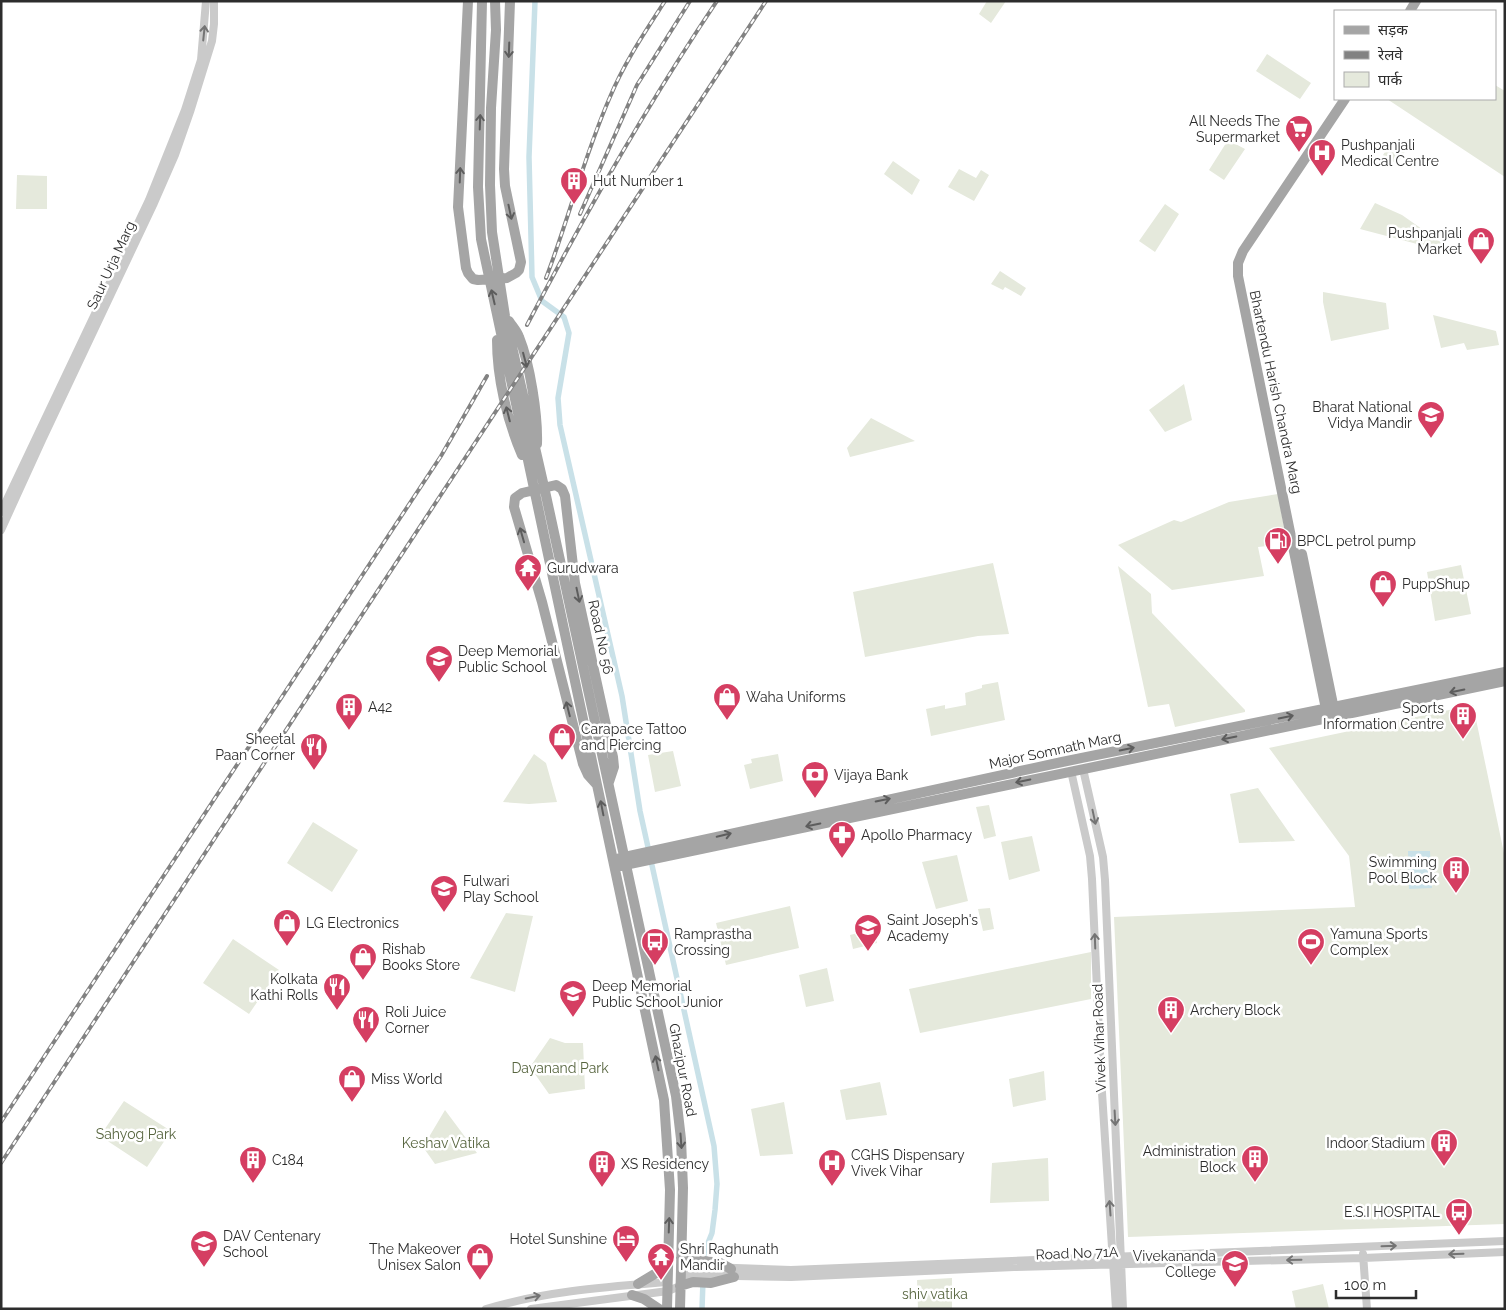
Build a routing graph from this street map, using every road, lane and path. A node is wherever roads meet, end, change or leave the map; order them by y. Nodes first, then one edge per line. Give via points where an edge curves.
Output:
1 (206, 1) edge
2 (214, 1) edge
3 (468, 1) edge
4 (482, 1) edge
5 (495, 1) edge
6 (501, 1) edge
7 (510, 1) edge
8 (496, 30) junction
9 (1343, 100) edge
10 (1351, 100) edge
11 (174, 146) junction
12 (501, 317) junction
13 (20, 480) junction
14 (540, 493) junction
15 (1, 512) edge
16 (1, 530) edge
17 (1505, 672) edge
18 (1505, 681) edge
19 (1436, 691) junction
20 (1330, 712) junction
21 (1082, 764) junction
22 (1069, 766) junction
23 (609, 782) junction
24 (597, 786) junction
25 (618, 824) junction
26 (606, 826) junction
27 (665, 856) junction
28 (633, 862) junction
29 (613, 863) junction
30 (630, 883) junction
31 (618, 890) junction
32 (1096, 961) junction
33 (1108, 961) junction
34 (1116, 1146) junction
35 (1105, 1147) junction
36 (1505, 1241) edge
37 (1363, 1247) junction
38 (668, 1252) junction
39 (1505, 1252) edge
40 (1363, 1258) junction
41 (1117, 1260) junction
42 (668, 1266) junction
43 (680, 1268) junction
44 (693, 1271) junction
45 (711, 1272) junction
46 (733, 1273) junction
47 (668, 1287) junction
48 (634, 1288) junction
49 (486, 1309) edge
50 (531, 1309) edge
51 (659, 1309) edge
52 (667, 1309) edge
53 (680, 1309) edge
54 (1116, 1309) edge
55 (1123, 1309) edge
56 (1367, 1309) edge

11 -> 1 street, Saur Urja Marg via 201,60
2 - 11 street, Saur Urja Marg via 212,41 190,112
7 -> 3 main road via 504,169 521,262 519,270 512,276 478,280 470,276 466,268 458,207
12 -> 4 main road via 481,239 478,187
5 - 8 main road
6 - 8 main road
8 - 12 main road via 490,185
9 - 20 main road, Bhartendu Harish Chandra Marg via 1238,263 1238,276
10 - 20 main road, Bhartendu Harish Chandra Marg via 1244,262
11 - 13 street, Saur Urja Marg via 154,203
12 -> 14 main road via 536,456
14 -> 12 main road via 531,476
13 - 15 street, Saur Urja Marg
13 - 16 street, Saur Urja Marg
14 - 23 main road
14 - 24 main road, Ghazipur Road via 552,580
17 - 19 main road, Major Somnath Marg
18 -> 19 main road, Major Somnath Marg
19 - 20 main road, Major Somnath Marg
20 - 21 main road, Major Somnath Marg
21 - 22 main road, Major Somnath Marg
21 -> 33 street, Vivek Vihar Road via 1102,857
22 - 27 main road, Major Somnath Marg via 795,819
32 -> 22 street via 1090,856
24 -> 23 main road, Road No 56 via 583,764 514,507 515,498 522,493 556,485 564,492 575,584 614,757
23 - 25 main road
26 -> 24 main road, Ghazipur Road
25 - 26 main road
25 - 28 main road
26 - 29 main road, Ghazipur Road
27 - 28 main road, Major Somnath Marg
27 - 28 main road
28 - 29 main road, Major Somnath Marg
28 - 30 main road
29 - 31 main road, Ghazipur Road
30 - 31 main road
30 -> 43 main road, Ghazipur Road via 676,1096 683,1188
38 -> 31 main road, Ghazipur Road via 670,1190 664,1100
32 - 33 street
32 - 35 street
33 -> 34 street, Vivek Vihar Road
34 - 35 street
34 - 41 street, Vivek Vihar Road
41 -> 35 street
37 -> 36 street, Road No 71A
37 - 40 street
37 - 41 street, Road No 71A
38 - 42 main road, Ghazipur Road
38 - 43 main road
39 -> 40 street, Road No 71A
40 -> 41 street, Road No 71A
40 - 56 street
41 - 46 street, Road No 71A via 800,1277
41 - 54 street, Vivek Vihar Road
41 - 55 street, Vivek Vihar Road
42 - 47 main road, Ghazipur Road
42 - 48 main road
43 - 44 main road
43 - 44 main road
43 - 47 street
43 - 53 main road, Ghazipur Road
44 - 45 main road
44 - 45 main road
45 - 46 main road
45 - 46 main road via 720,1263
47 - 48 street
47 - 48 street
47 - 52 main road, Ghazipur Road
49 -> 48 street via 553,1293
48 - 50 street
48 - 51 main road

